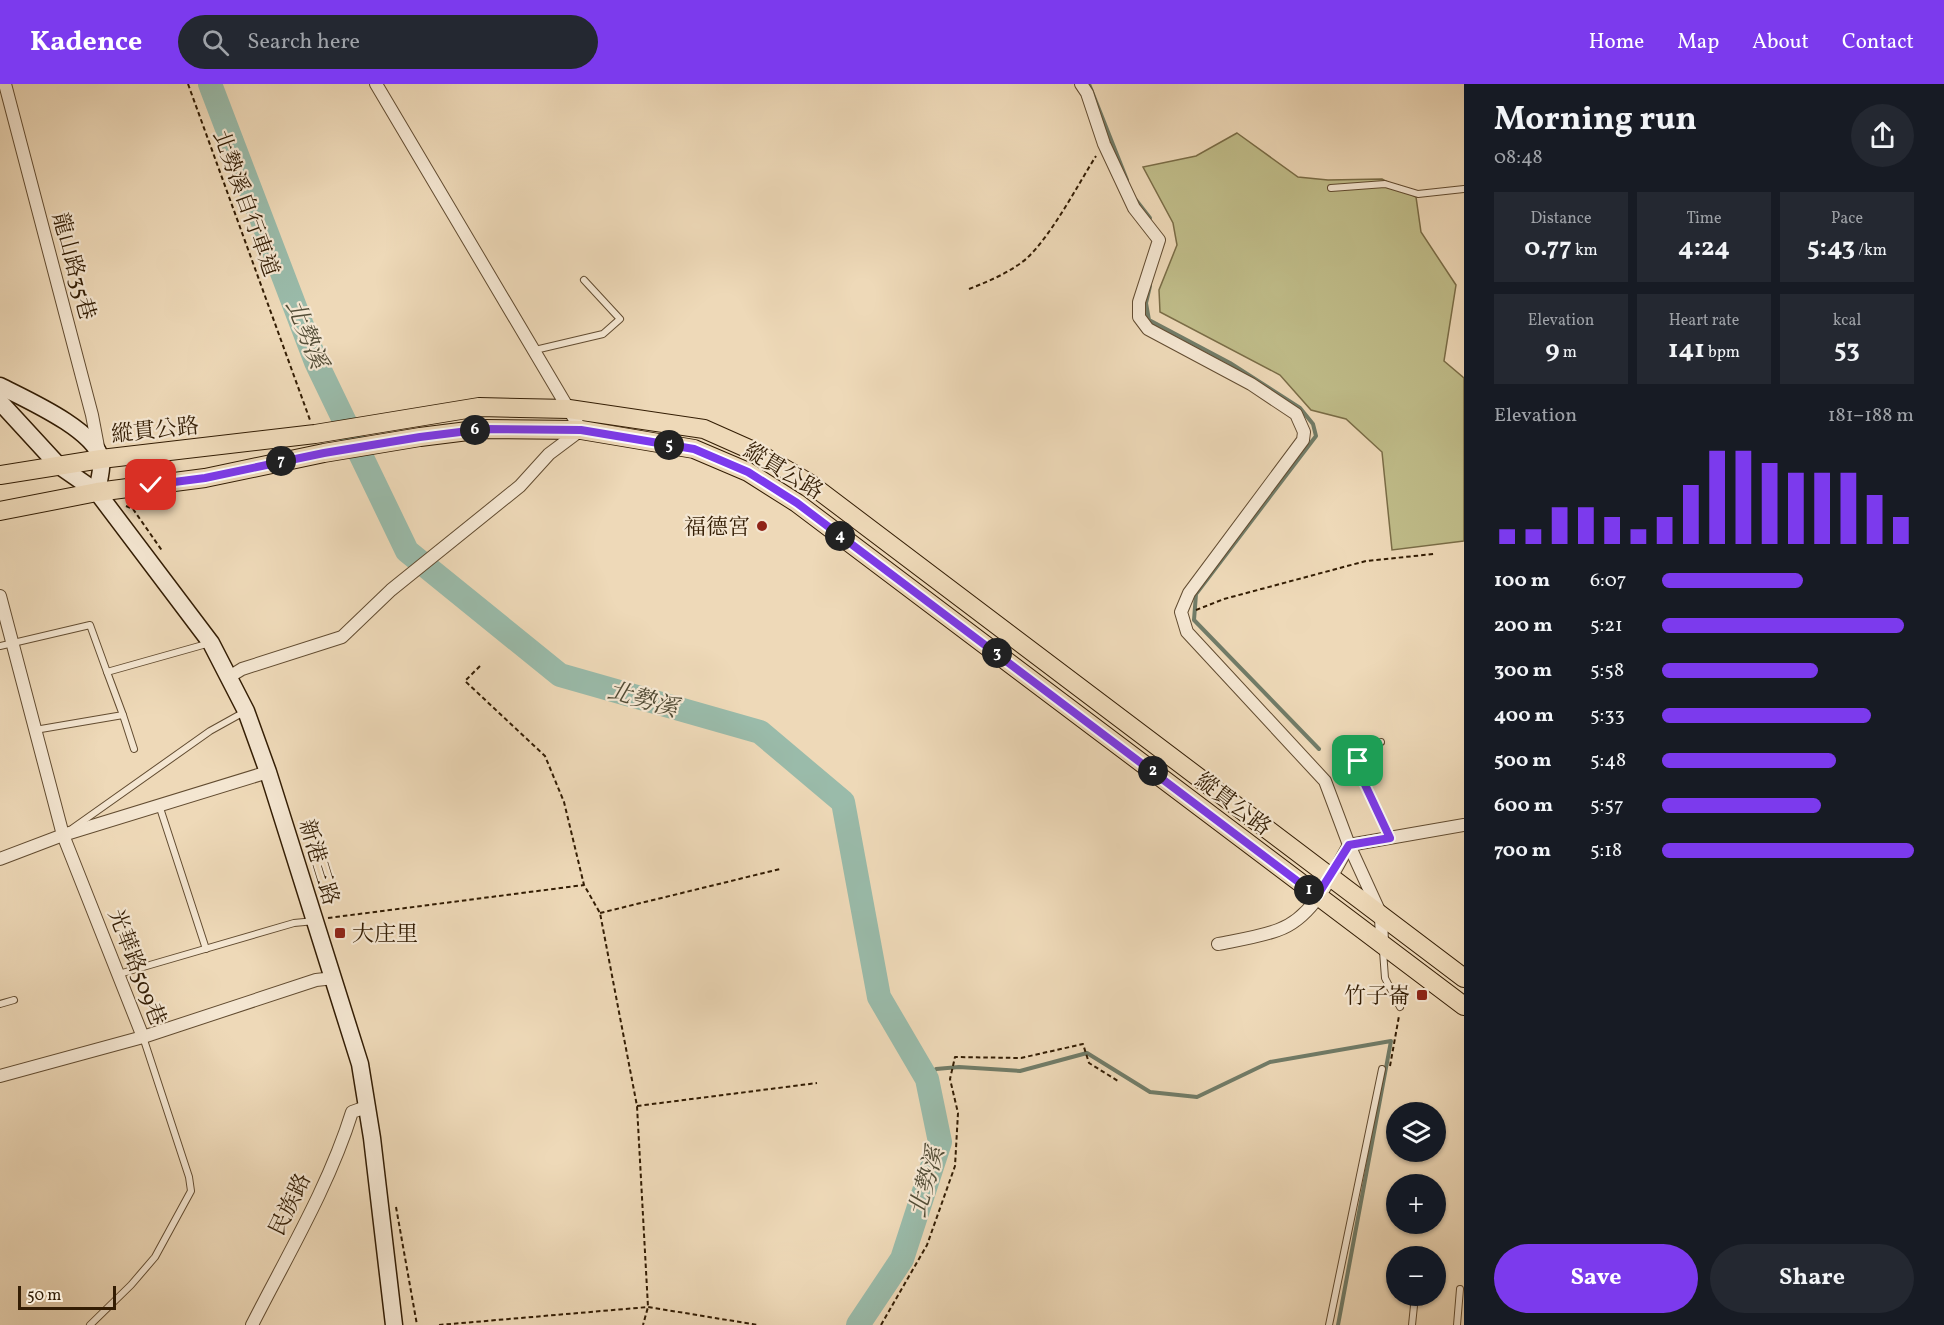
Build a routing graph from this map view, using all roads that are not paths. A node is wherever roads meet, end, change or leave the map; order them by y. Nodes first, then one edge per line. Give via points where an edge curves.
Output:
1 (5, 84) edge
2 (376, 84) edge
3 (1081, 84) edge
4 (1330, 188) dead end
5 (1464, 189) edge
6 (584, 280) dead end
7 (535, 350) junction
8 (0, 386) edge
9 (0, 402) edge
10 (569, 408) junction
11 (581, 430) junction
12 (101, 459) junction
13 (58, 465) junction
14 (0, 475) edge
15 (97, 492) junction
16 (0, 511) edge
17 (0, 596) edge
18 (211, 643) junction
19 (6, 645) edge
20 (106, 672) junction
21 (229, 677) junction
22 (246, 711) junction
23 (123, 715) junction
24 (35, 730) junction
25 (1381, 742) dead end
26 (134, 749) dead end
27 (268, 772) junction
28 (159, 805) junction
29 (1464, 825) edge
30 (63, 835) junction
31 (1390, 838) junction
32 (1349, 845) junction
33 (0, 859) edge
34 (1330, 878) junction
35 (1317, 896) junction
36 (1381, 915) junction
37 (315, 921) junction
38 (1218, 944) dead end
39 (1382, 944) junction
40 (206, 949) junction
41 (119, 974) junction
42 (334, 978) junction
43 (1464, 978) edge
44 (14, 1000) dead end
45 (0, 1004) edge
46 (1464, 1006) edge
47 (1400, 1007) road end
48 (143, 1037) junction
49 (1382, 1069) dead end
50 (0, 1076) edge
51 (366, 1107) junction
52 (1460, 1288) dead end
53 (1413, 1306) edge
54 (90, 1325) edge
55 (252, 1325) edge
56 (394, 1325) edge
57 (1329, 1325) edge
58 (1412, 1325) edge
59 (1457, 1325) edge

1 - 12 street, 龍山路35巷
2 - 7 street
3 - 32 street via 1134,208 1159,240 1139,302 1139,317 1148,329 1251,384 1296,414 1301,422 1303,440 1189,593 1181,612 1186,632 1325,781
4 - 5 lane via 1385,184 1418,194
6 - 7 lane via 620,319 603,334
7 - 10 street
8 - 12 street via 75,428
9 - 13 street, 新港三路
10 - 11 street
10 - 12 main road, 縱貫公路 via 479,407 315,434
10 - 34 main road, 縱貫公路 via 704,429 758,453 809,483
11 - 15 main road, 縱貫公路 via 484,429 420,437 205,478
11 - 21 street via 549,454 520,486 391,590 342,637 242,669
11 - 35 main road, 縱貫公路 via 694,449 748,472 833,530
12 - 13 main road, 縱貫公路
12 - 15 street
13 - 14 main road, 縱貫公路
13 - 15 street, 新港三路
15 - 16 main road, 縱貫公路
15 - 18 street, 新港三路
17 - 19 street, 光華路509巷
18 - 20 lane
18 - 21 street, 新港三路
19 - 20 lane via 90,625
19 - 24 street, 光華路509巷
20 - 23 lane
21 - 22 street, 新港三路
22 - 27 street, 新港三路
22 - 30 lane via 210,731
23 - 24 lane
23 - 26 lane
24 - 30 street, 光華路509巷
25 - 31 lane via 1366,746 1358,761 1360,774
27 - 28 street
27 - 37 street, 新港三路
28 - 30 street
28 - 40 lane
29 - 31 street
30 - 33 street
30 - 41 street, 光華路509巷
31 - 32 street
32 - 34 street
32 - 36 street
34 - 35 street
34 - 36 main road, 縱貫公路
35 - 38 street via 1300,918 1279,930
35 - 39 main road, 縱貫公路
36 - 39 street
36 - 43 main road, 縱貫公路
37 - 40 lane via 294,923
37 - 42 street, 新港三路
39 - 46 main road, 縱貫公路
39 - 47 lane via 1385,978
40 - 41 lane
41 - 48 street, 光華路509巷
42 - 48 street via 316,980
42 - 51 street, 新港三路 via 360,1064
44 - 45 lane
48 - 50 street
48 - 54 lane, 光華路509巷 via 191,1191 155,1257
49 - 57 lane
51 - 55 street, 民族路 via 352,1112 312,1208
51 - 56 street, 新港三路
52 - 59 lane
53 - 58 lane

